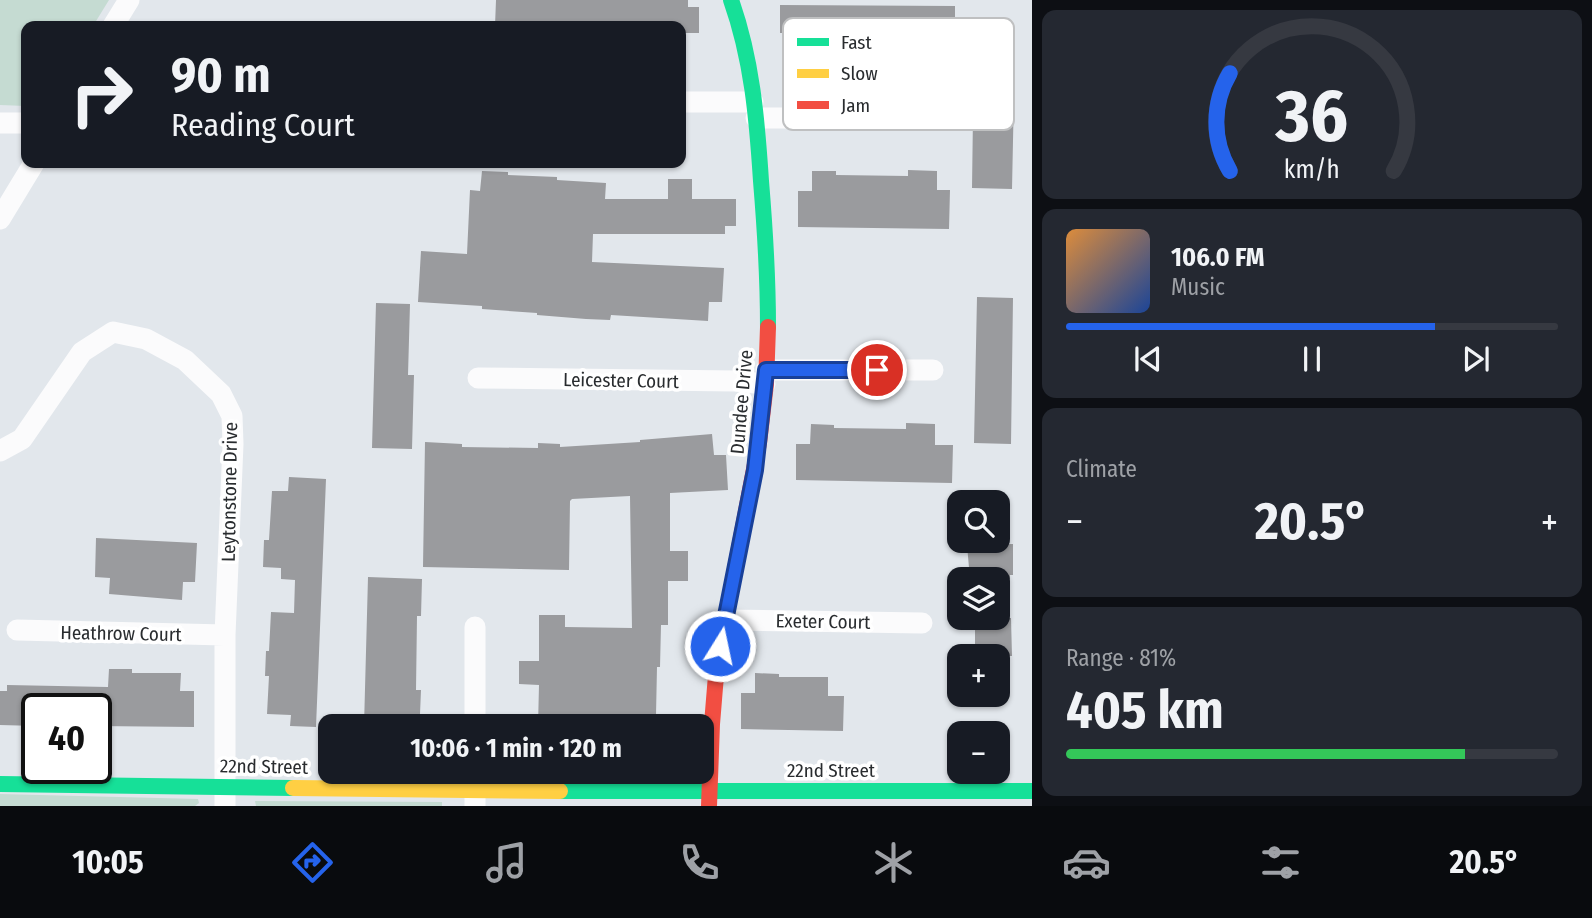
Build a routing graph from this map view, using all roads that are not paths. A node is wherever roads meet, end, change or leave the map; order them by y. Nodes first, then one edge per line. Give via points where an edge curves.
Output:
1 (129, 0) edge
2 (732, 0) edge
3 (116, 21) edge
4 (686, 103) edge
5 (755, 110) junction
6 (783, 111) edge
7 (0, 123) edge
8 (21, 123) edge
9 (31, 168) edge
10 (0, 219) edge
11 (933, 370) dead end
12 (765, 377) junction
13 (478, 378) dead end
14 (0, 451) edge
15 (724, 620) junction
16 (922, 623) dead end
17 (475, 627) dead end
18 (17, 630) dead end
19 (225, 635) junction
20 (475, 714) edge
21 (0, 784) edge
22 (475, 790) edge
23 (1032, 791) edge
24 (225, 796) edge
25 (517, 798) edge
26 (710, 799) edge

1 - 3 street
2 - 5 street, Dundee Drive via 744,39
4 - 5 street
5 - 6 street
5 - 12 street, Dundee Drive via 765,234
7 - 8 street
9 - 10 street
11 - 12 street, Leicester Court
12 - 13 street, Leicester Court via 735,381
12 - 15 street, Dundee Drive via 755,470
14 - 19 street, Leytonstone Drive via 22,439 82,352 113,332 146,339 185,360 221,394 232,416
15 - 16 street, Exeter Court
15 - 26 street, Dundee Drive via 715,687
17 - 20 street
18 - 19 street, Heathrow Court
19 - 24 street, Leytonstone Drive
21 - 24 street, 22nd Street
22 - 24 street, 22nd Street
22 - 25 street, 22nd Street
23 - 26 street, 22nd Street
25 - 26 street, 22nd Street

